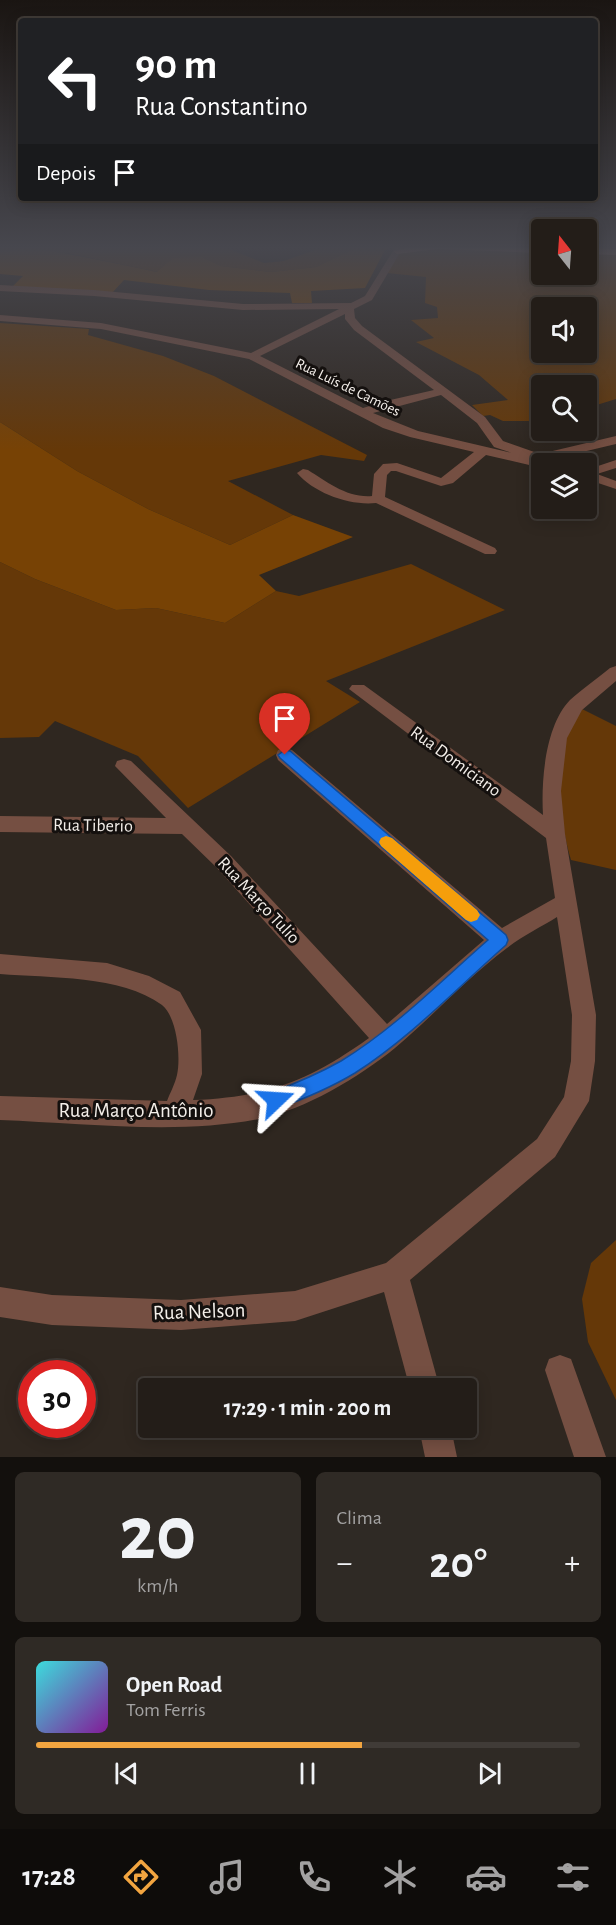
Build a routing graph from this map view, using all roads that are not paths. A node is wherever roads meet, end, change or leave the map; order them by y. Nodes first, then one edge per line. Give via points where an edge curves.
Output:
1 (338, 314) edge
2 (351, 314) edge
3 (0, 318) edge
4 (327, 319) junction
5 (351, 322) junction
6 (252, 356) junction
7 (445, 392) junction
8 (360, 413) junction
9 (616, 440) edge
10 (483, 451) junction
11 (570, 453) edge
12 (531, 457) edge
13 (531, 459) edge
14 (616, 464) edge
15 (597, 471) edge
16 (303, 473) dead end
17 (597, 479) edge
18 (616, 485) edge
19 (378, 499) junction
20 (490, 551) dead end
21 (616, 672) edge
22 (358, 689) dead end
23 (285, 755) dead end
24 (124, 766) dead end
25 (0, 824) edge
26 (187, 826) junction
27 (555, 834) junction
28 (567, 902) junction
29 (500, 940) junction
30 (0, 964) edge
31 (386, 1040) junction
32 (0, 1108) edge
33 (175, 1114) junction
34 (394, 1275) junction
35 (0, 1302) edge
36 (560, 1370) dead end
37 (422, 1378) edge
38 (437, 1438) edge
39 (441, 1457) edge
40 (591, 1457) edge

1 - 4 street
2 - 5 street
3 - 6 street, Rua Luís de Camões via 101,326
4 - 5 street
4 - 6 street
5 - 7 street
6 - 8 street, Rua Luís de Camões
7 - 8 street
7 - 12 street via 481,420 498,444
8 - 10 street, Rua Luís de Camões via 414,434
9 - 11 street
10 - 13 street, Rua Luís de Camões
10 - 19 street via 448,480 434,481 388,467 381,474
14 - 15 street
16 - 19 street via 346,498
17 - 18 street
19 - 20 street
21 - 27 street via 575,706 558,738 551,791
22 - 27 street, Rua Domiciano
23 - 29 street
24 - 26 street, Rua Março Tulio
25 - 26 street, Rua Tiberio
26 - 31 street, Rua Março Tulio via 280,921
27 - 28 street
28 - 29 street, Rua Março Antônio
28 - 34 street via 584,1015 583,1061 576,1101 546,1148
29 - 31 street, Rua Março Antônio
30 - 33 street via 107,974 141,983 172,999 189,1030 190,1074
31 - 33 street, Rua Março Antônio via 308,1089 260,1106
32 - 33 street, Rua Março Antônio
34 - 35 street, Rua Nelson via 295,1306 181,1315 52,1310
34 - 37 street
36 - 40 street
38 - 39 street

